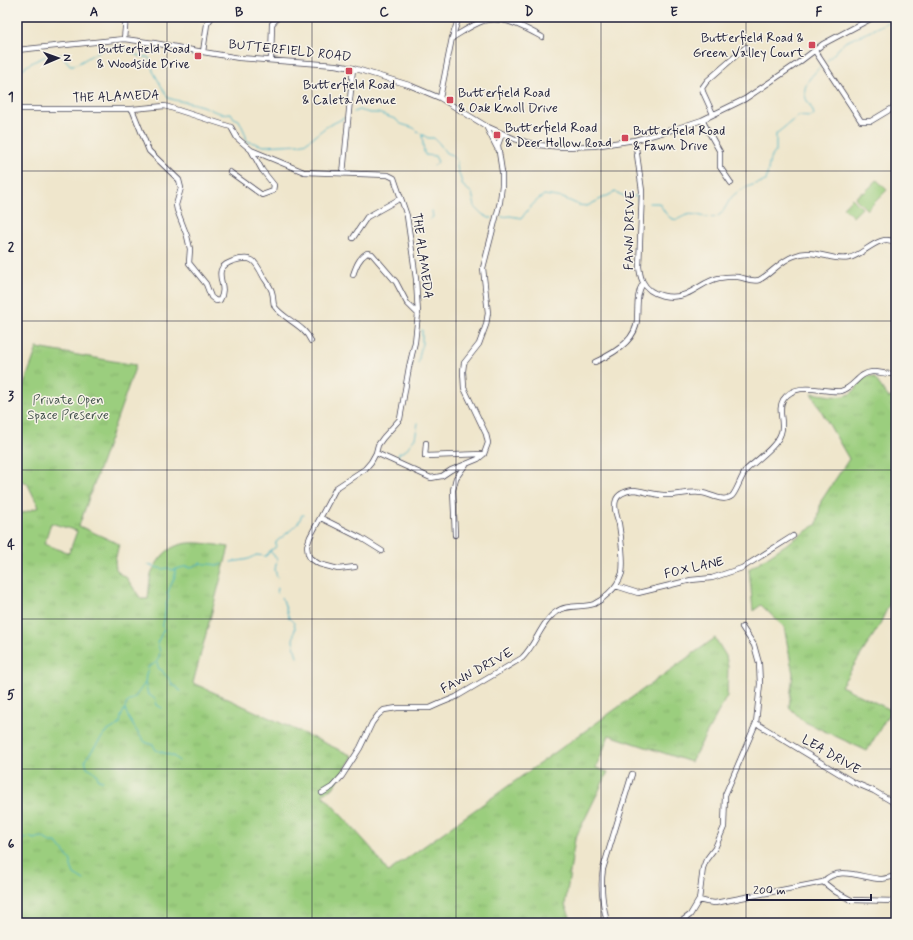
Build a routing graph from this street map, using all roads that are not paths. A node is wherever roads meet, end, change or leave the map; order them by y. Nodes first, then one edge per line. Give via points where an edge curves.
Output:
1 (18, 17) edge
2 (126, 17) edge
3 (212, 17) edge
4 (278, 17) edge
5 (459, 17) edge
6 (874, 17) edge
7 (17, 35) edge
8 (542, 37) dead end
9 (452, 38) junction
10 (124, 40) junction
11 (746, 46) dead end
12 (17, 50) edge
13 (815, 51) junction
14 (203, 52) junction
15 (271, 60) junction
16 (353, 68) junction
17 (440, 98) junction
18 (896, 106) edge
19 (17, 109) edge
20 (132, 109) junction
21 (713, 114) junction
22 (702, 120) junction
23 (486, 126) junction
24 (502, 134) junction
25 (635, 140) junction
26 (251, 150) junction
27 (498, 150) junction
28 (230, 172) dead end
29 (343, 174) junction
30 (731, 183) dead end
31 (400, 198) junction
32 (353, 238) dead end
33 (896, 243) edge
34 (353, 275) dead end
35 (643, 283) junction
36 (418, 314) junction
37 (311, 341) dead end
38 (595, 362) dead end
39 (896, 373) edge
40 (426, 443) dead end
41 (376, 453) junction
42 (484, 454) junction
43 (466, 464) junction
44 (321, 518) junction
45 (455, 535) dead end
46 (793, 536) dead end
47 (382, 551) dead end
48 (354, 567) dead end
49 (616, 586) junction
50 (742, 627) dead end
51 (756, 723) junction
52 (632, 774) dead end
53 (322, 793) dead end
54 (896, 806) edge
55 (896, 876) edge
56 (823, 882) junction
57 (699, 900) junction
58 (896, 901) edge
59 (607, 923) edge
60 (679, 923) edge

1 - 7 street
2 - 10 street
3 - 14 street via 207,24
4 - 15 street via 272,24
5 - 9 street
6 - 13 street, BUTTERFIELD ROAD via 837,36
8 - 9 street via 526,28 494,19 482,21
9 - 17 street
10 - 12 street, BUTTERFIELD ROAD
10 - 14 street, BUTTERFIELD ROAD
11 - 21 street via 706,81 702,88
13 - 18 street via 861,121 871,121
13 - 21 street, BUTTERFIELD ROAD via 745,99
14 - 15 street, BUTTERFIELD ROAD
15 - 16 street, BUTTERFIELD ROAD via 316,62
16 - 17 street, BUTTERFIELD ROAD via 409,85
16 - 29 street
17 - 23 street, BUTTERFIELD ROAD
19 - 20 street, THE ALAMEDA
20 - 26 street, THE ALAMEDA via 165,106 231,127 237,138
20 - 37 street via 149,151 181,184 176,205 190,249 189,263 206,284 211,297 216,301 222,296 220,273 223,267 228,263 250,258 255,261 271,290 275,307 305,332
21 - 22 street, BUTTERFIELD ROAD
22 - 25 street, BUTTERFIELD ROAD
22 - 30 street via 720,152 720,167
23 - 24 street, BUTTERFIELD ROAD
23 - 27 street
24 - 25 street, BUTTERFIELD ROAD via 537,145 564,147
24 - 27 street
25 - 35 street, FAWN DRIVE via 642,191 639,267
26 - 28 street, THE ALAMEDA via 274,185 273,191 262,195
26 - 29 street, THE ALAMEDA via 304,172
27 - 42 street via 502,172 500,202 483,268 488,313 479,344 464,363 463,372 464,388 488,439
29 - 31 street, THE ALAMEDA via 391,176 394,178
31 - 32 street via 367,217
31 - 36 street, THE ALAMEDA via 407,216
33 - 35 street, FAWN DRIVE via 891,240 881,241 855,257 846,259 813,252 801,254 788,259 758,280 728,276 710,280 678,297 658,294
34 - 36 street via 362,256 372,254 396,282 407,303
35 - 38 street via 639,289 635,330 630,339 619,350
36 - 41 street, THE ALAMEDA via 400,419 382,438
39 - 49 street, FAWN DRIVE via 864,374 850,387 840,391 808,389 790,393 781,404 781,433 776,442 747,469 735,492 728,497 691,492 664,495 633,490 618,496 615,508 623,561 622,573
40 - 42 street via 425,456
41 - 43 street via 431,478 442,476
41 - 44 street, THE ALAMEDA via 365,469 336,488
42 - 43 street
43 - 45 street via 456,478 453,490
44 - 47 street
44 - 48 street, THE ALAMEDA via 307,546 310,558 319,564 338,569
46 - 49 street, FOX LANE via 742,568 712,578 691,580 638,593
49 - 53 street, FAWN DRIVE via 601,601 594,604 556,611 529,652 456,697 430,708 397,708 382,712 372,722 360,748 342,776
50 - 51 street via 754,645 759,663 760,684
51 - 54 street, LEA DRIVE
51 - 57 street via 725,796 724,827 703,868
52 - 59 street via 603,869 601,893
55 - 56 street via 882,879 838,873
56 - 57 street via 715,903
56 - 58 street via 851,900
57 - 60 street via 690,915

